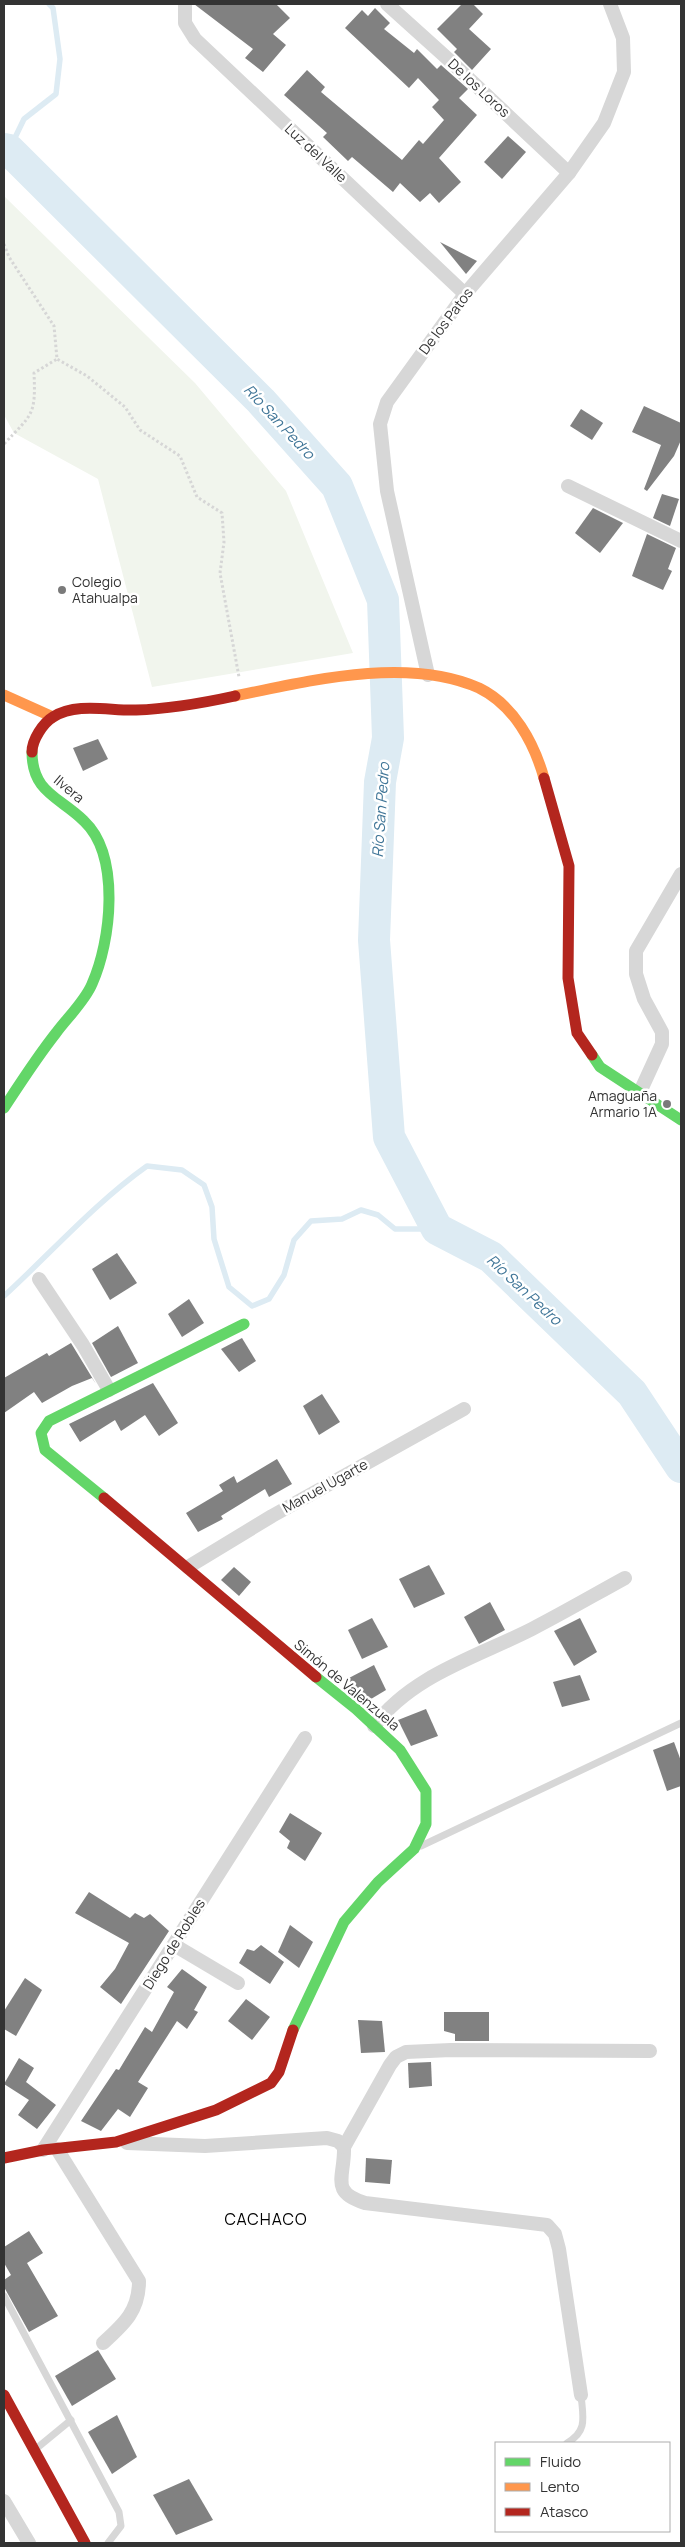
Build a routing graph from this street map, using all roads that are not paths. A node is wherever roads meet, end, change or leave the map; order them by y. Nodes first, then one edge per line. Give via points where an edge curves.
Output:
1 (185, 4) edge
2 (387, 4) edge
3 (610, 4) edge
4 (569, 173) junction
5 (465, 294) junction
6 (568, 486) dead end
7 (681, 541) edge
8 (428, 675) junction
9 (4, 695) edge
10 (53, 718) junction
11 (681, 874) edge
12 (640, 1092) junction
13 (4, 1108) edge
14 (681, 1120) edge
15 (39, 1280) dead end
16 (244, 1324) dead end
17 (109, 1390) junction
18 (464, 1409) dead end
19 (188, 1567) junction
20 (625, 1578) dead end
21 (681, 1723) edge
22 (374, 1726) junction
23 (305, 1738) dead end
24 (414, 1850) junction
25 (174, 1945) junction
26 (238, 1983) dead end
27 (650, 2051) dead end
28 (116, 2142) junction
29 (344, 2147) junction
30 (50, 2150) junction
31 (4, 2158) edge
32 (4, 2298) edge
33 (103, 2343) dead end
34 (4, 2395) edge
35 (581, 2395) joint
36 (71, 2420) junction
37 (569, 2442) edge
38 (34, 2450) junction
39 (4, 2501) edge
40 (29, 2543) edge
41 (85, 2543) edge
42 (108, 2543) edge

1 - 5 street, Luz del Valle via 185,23 195,40
2 - 4 street, De los Loros
3 - 4 street, De los Patos via 623,38 624,72 604,123
4 - 5 street, De los Patos
5 - 8 street, De los Patos via 387,402 380,424 387,491
6 - 7 street
8 - 10 main road via 334,676 207,702 136,710 100,708 71,711
8 - 12 main road via 480,689 503,705 522,727 538,757 569,866 568,978 577,1033 600,1067
9 - 10 main road
10 - 13 main road, Ilvera via 37,735 32,759 39,783 55,800 85,822 101,846 109,880 107,934 92,985 36,1058
11 - 12 street via 636,951 636,974 644,999 662,1032 662,1044
12 - 14 main road
15 - 17 street
16 - 17 main road, Simón de Valenzuela
17 - 19 main road, Simón de Valenzuela via 49,1421 41,1433 45,1450
18 - 19 street, Manuel Ugarte via 272,1516
19 - 22 main road, Simón de Valenzuela
20 - 22 street via 532,1629 439,1674 388,1708
21 - 24 lane
22 - 24 main road, Simón de Valenzuela via 400,1750 426,1791 426,1824
23 - 25 street, Diego de Robles
24 - 28 main road, Simón de Valenzuela via 378,1882 344,1922 307,1998 280,2072 271,2084 216,2110
25 - 26 street
25 - 30 street, Diego de Robles
27 - 29 street via 406,2052 390,2065
28 - 29 street via 205,2146 328,2138
28 - 30 main road, Simón de Valenzuela
29 - 35 street via 340,2185 352,2199 548,2225 555,2234 559,2249
30 - 31 main road, Simón de Valenzuela
30 - 33 street via 139,2281 139,2299 124,2324
32 - 36 lane
34 - 38 main road
35 - 37 lane via 583,2424 577,2437
36 - 38 lane
36 - 42 lane via 119,2512 121,2526
38 - 41 main road
39 - 40 street

